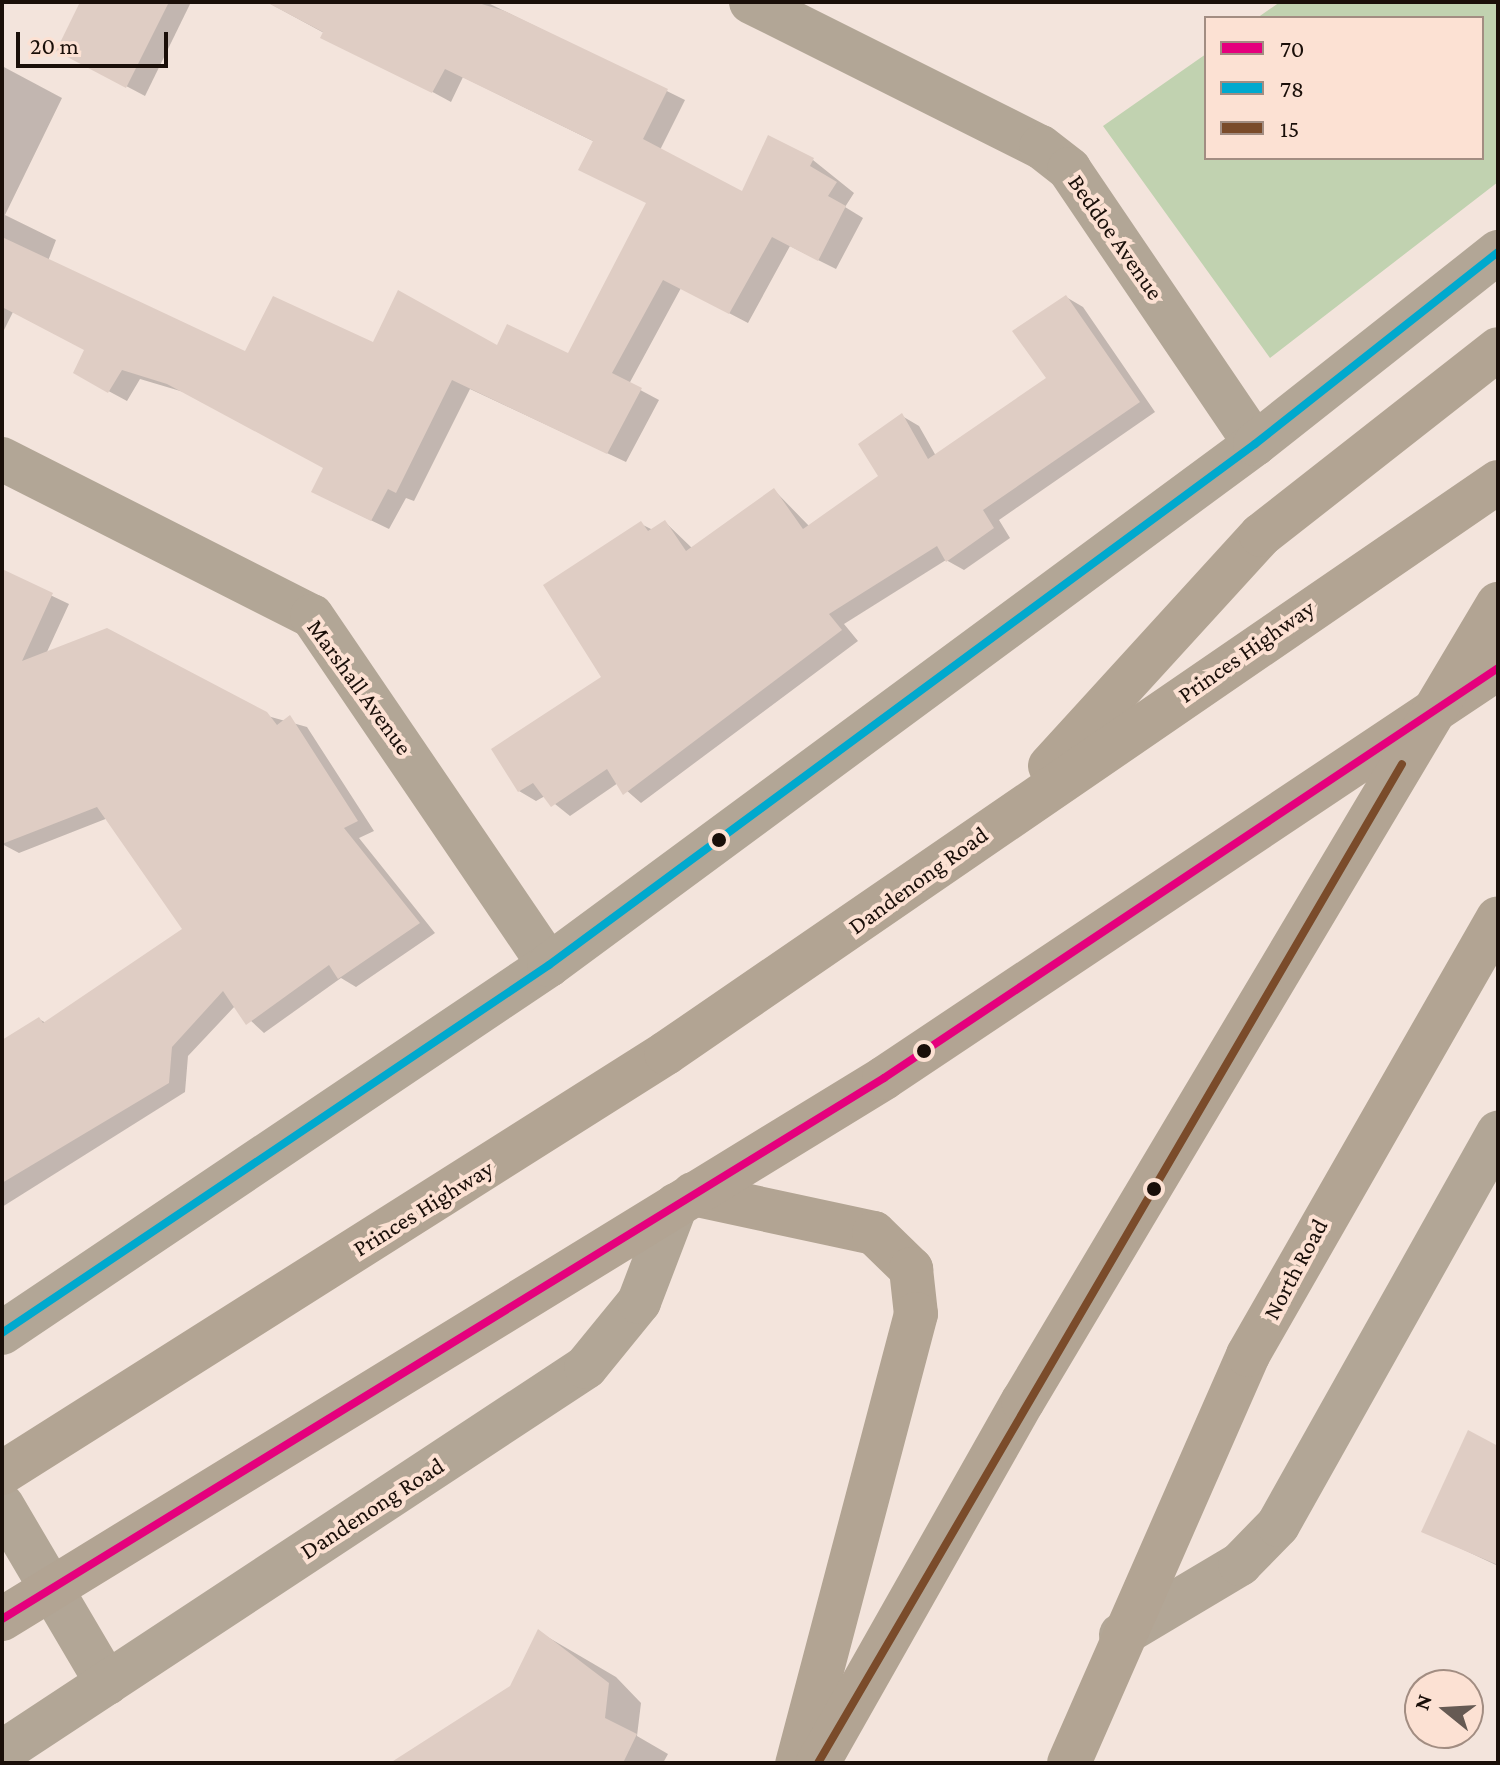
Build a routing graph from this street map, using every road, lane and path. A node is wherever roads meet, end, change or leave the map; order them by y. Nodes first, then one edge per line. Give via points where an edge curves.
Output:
1 (751, 2) edge
2 (1498, 252) edge
3 (1498, 349) edge
4 (1255, 444) junction
5 (2, 459) edge
6 (1498, 482) edge
7 (1498, 604) edge
8 (1498, 668) edge
9 (1432, 711) junction
10 (997, 824) junction
11 (1498, 918) edge
12 (840, 936) joint
13 (549, 965) junction
14 (1498, 1133) edge
15 (684, 1200) junction
16 (2, 1333) edge
17 (2, 1473) edge
18 (2, 1505) edge
19 (55, 1585) junction
20 (2, 1619) edge
21 (1121, 1635) junction
22 (107, 1683) junction
23 (2, 1752) edge
24 (797, 1763) edge
25 (818, 1763) edge
26 (1069, 1763) edge

1 - 4 street, Beddoe Avenue via 1041,147 1069,169
2 - 4 street
3 - 10 highway via 1261,535
4 - 13 street
5 - 13 street, Marshall Avenue via 312,616
6 - 10 highway, Princes Highway
7 - 9 highway
8 - 9 highway
9 - 15 highway via 884,1078
9 - 25 highway
10 - 12 highway, Dandenong Road
11 - 21 highway, North Road via 1248,1355
12 - 17 highway, Princes Highway via 573,1114
13 - 16 street
14 - 21 street via 1278,1525 1240,1564
15 - 19 highway
15 - 22 street, Dandenong Road via 635,1309 586,1367
15 - 24 highway via 874,1233 911,1269 916,1314
18 - 19 street
19 - 20 highway
19 - 22 street
21 - 26 highway, North Road
22 - 23 street, Dandenong Road

